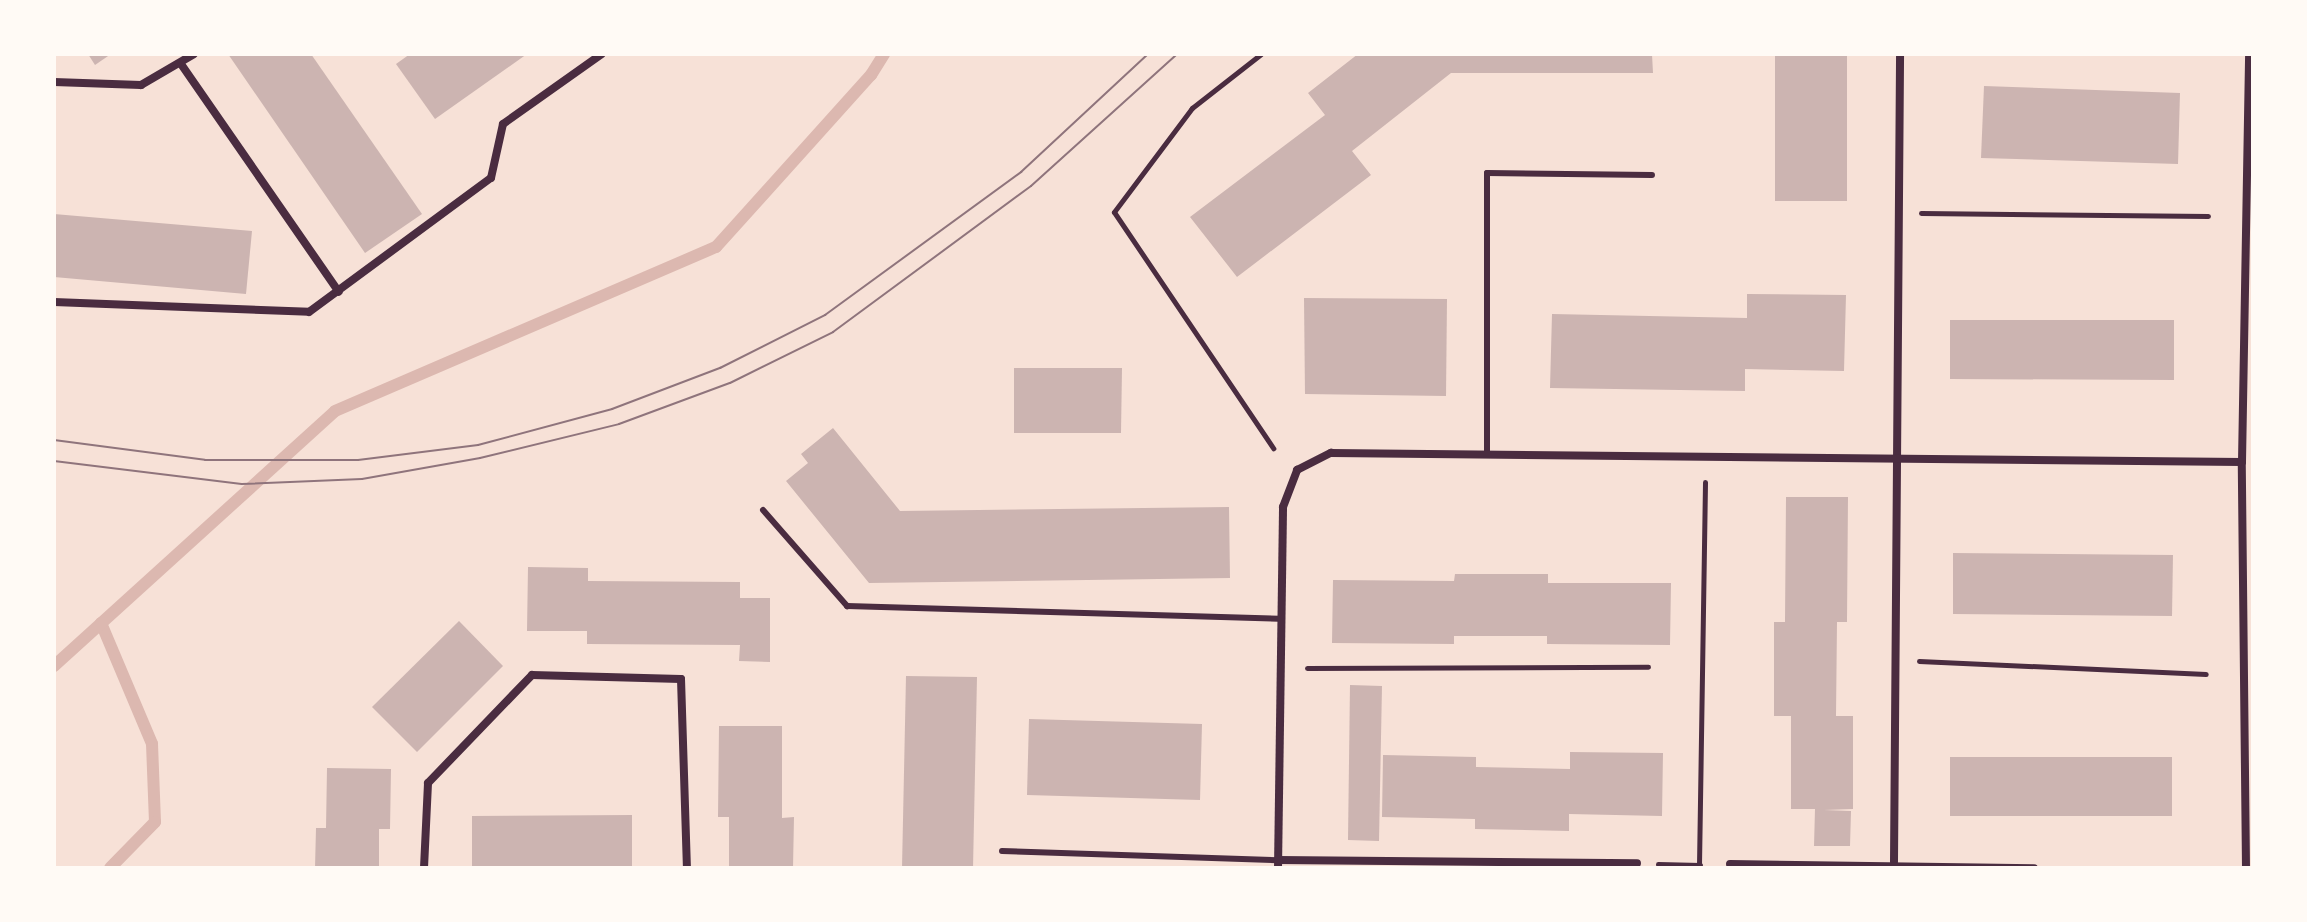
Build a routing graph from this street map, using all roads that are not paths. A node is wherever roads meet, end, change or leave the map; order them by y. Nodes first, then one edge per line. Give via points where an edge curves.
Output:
1 (194, 54) edge
2 (602, 54) edge
3 (1900, 54) edge
4 (2249, 54) edge
5 (181, 64) junction
6 (54, 82) edge
7 (1652, 175) dead end
8 (339, 292) junction
9 (54, 302) edge
10 (1487, 451) junction
11 (1897, 455) junction
12 (2242, 462) junction
13 (763, 510) dead end
14 (1279, 619) junction
15 (1002, 851) dead end
16 (1637, 863) road end
17 (1278, 864) edge
18 (1730, 864) road end
19 (1887, 864) edge
20 (424, 868) edge
21 (687, 868) edge
22 (2034, 868) edge
23 (2246, 868) edge

1 - 5 street
2 - 8 street via 503,124 491,178
3 - 11 street
4 - 12 street
5 - 6 street via 141,85
5 - 8 street
7 - 10 lane via 1487,173
8 - 9 street via 309,312
10 - 11 street
10 - 14 street via 1331,453 1297,470 1283,507
11 - 12 street
11 - 19 street
12 - 23 street
13 - 14 lane via 847,606
14 - 17 street
15 - 17 lane
16 - 17 street
18 - 19 street
19 - 22 street
20 - 21 street via 428,783 532,675 681,679

